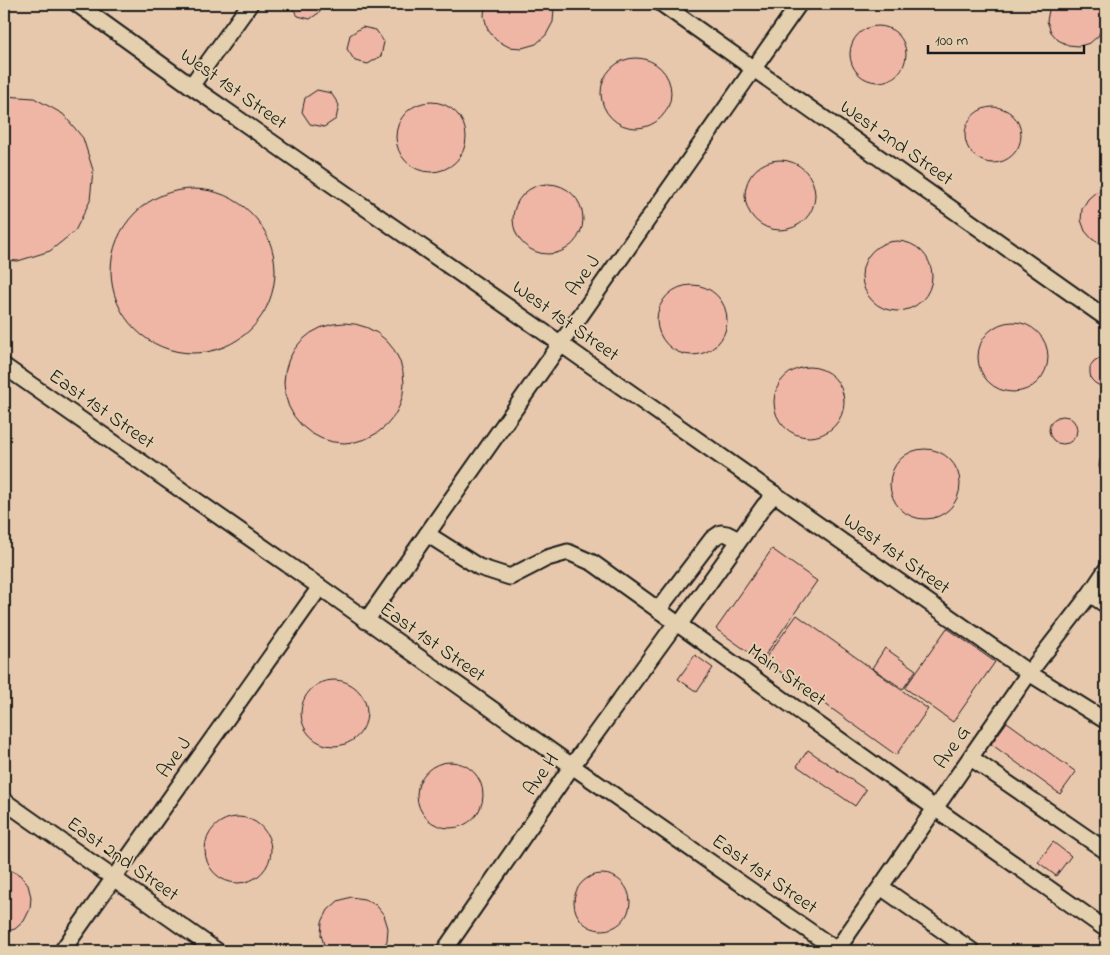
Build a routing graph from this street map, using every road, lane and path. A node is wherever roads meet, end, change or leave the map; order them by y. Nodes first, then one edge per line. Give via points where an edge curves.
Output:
1 (77, 4) edge
2 (250, 4) edge
3 (662, 4) edge
4 (799, 4) edge
5 (754, 68) junction
6 (191, 86) junction
7 (1106, 318) edge
8 (561, 344) junction
9 (4, 366) edge
10 (775, 494) junction
11 (427, 534) junction
12 (739, 540) junction
13 (1106, 570) edge
14 (320, 587) junction
15 (1090, 594) junction
16 (1106, 605) edge
17 (658, 610) junction
18 (366, 621) junction
19 (678, 624) junction
20 (1029, 673) junction
21 (1106, 721) edge
22 (970, 758) junction
23 (572, 766) junction
24 (4, 801) edge
25 (936, 809) junction
26 (1106, 851) edge
27 (113, 879) junction
28 (881, 887) junction
29 (1106, 929) edge
30 (62, 951) edge
31 (217, 951) edge
32 (444, 951) edge
33 (837, 951) edge
34 (972, 951) edge

1 - 6 street, West 1st Street
2 - 6 street
3 - 5 street, West 2nd Street
4 - 5 street, Ave J
5 - 7 street, West 2nd Street
5 - 8 street, Ave J
6 - 8 street, West 1st Street
8 - 10 street, West 1st Street
8 - 11 street, Ave J
9 - 14 street, East 1st Street
10 - 12 street, Ave H
10 - 20 street, West 1st Street
11 - 17 street, Main Street via 479,567 510,577 547,558 568,552 593,563
11 - 18 street, Ave J
12 - 17 street via 721,533 712,539
12 - 19 street, Ave H
13 - 15 street, Ave G
14 - 18 street, East 1st Street
14 - 27 street, Ave J
15 - 16 street
15 - 20 street, Ave G
17 - 19 street, Main Street
18 - 23 street, East 1st Street
19 - 23 street, Ave H
19 - 25 street, Main Street
20 - 21 street, West 1st Street
20 - 22 street, Ave G
22 - 25 street, Ave G
22 - 26 street
23 - 32 street, Ave H
23 - 33 street, East 1st Street
24 - 27 street, East 2nd Street
25 - 28 street, Ave G
25 - 29 street, Main Street
27 - 30 street, Ave J
27 - 31 street, East 2nd Street
28 - 33 street, Ave G
28 - 34 street

